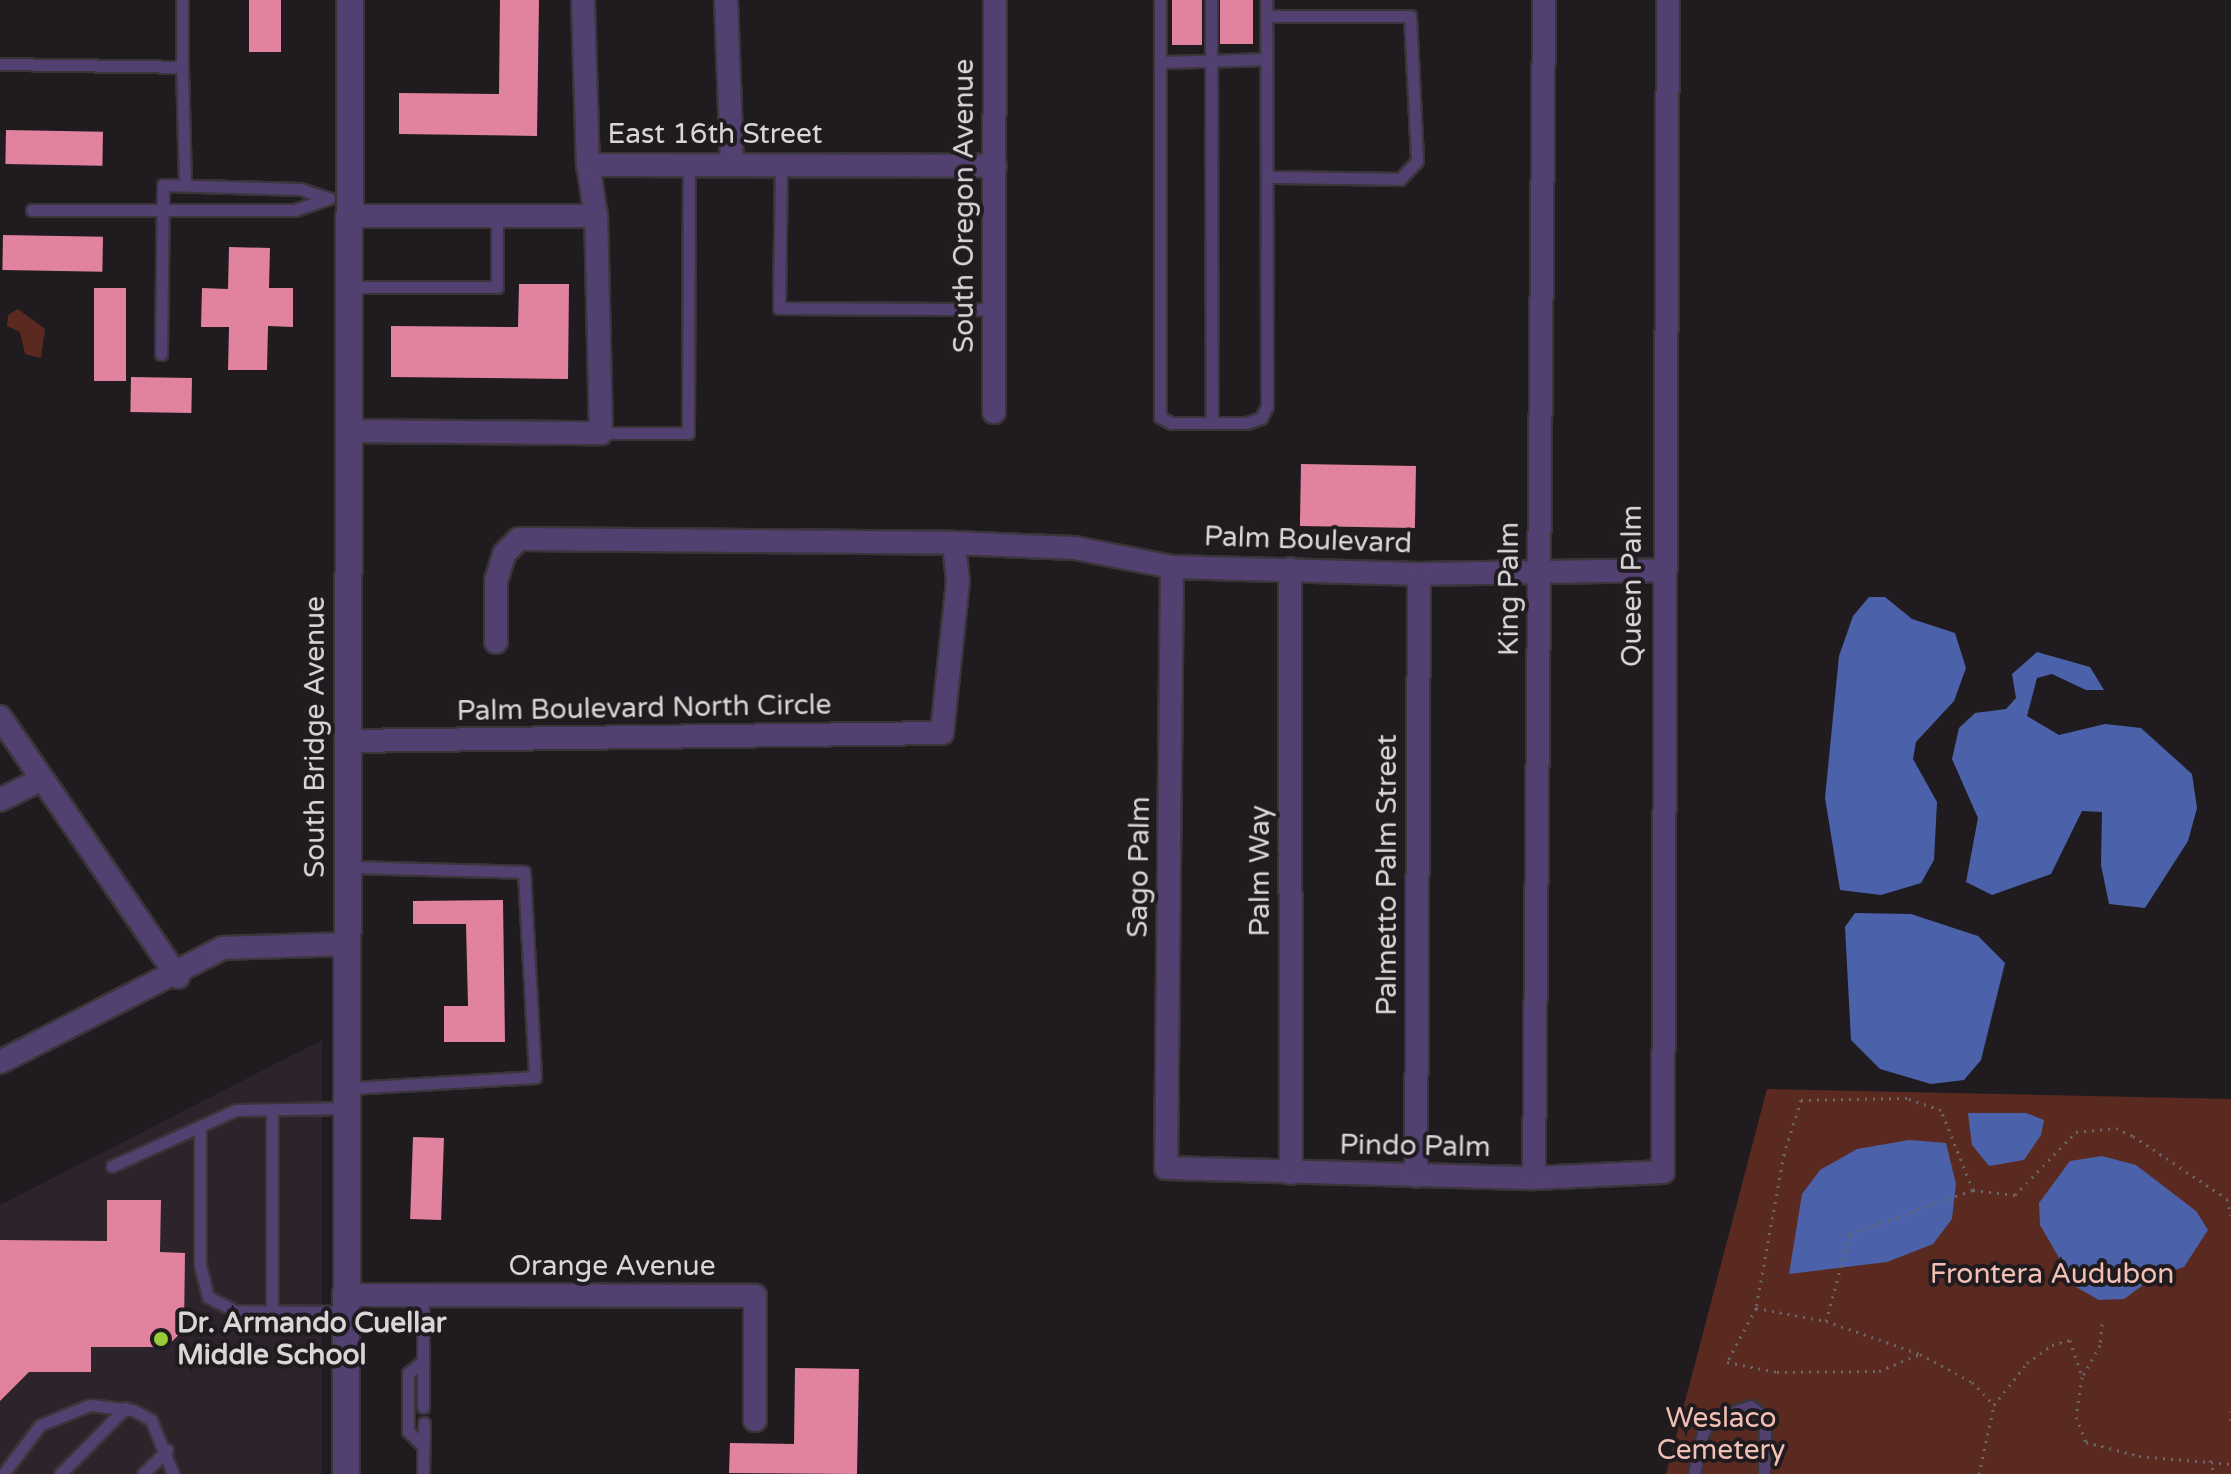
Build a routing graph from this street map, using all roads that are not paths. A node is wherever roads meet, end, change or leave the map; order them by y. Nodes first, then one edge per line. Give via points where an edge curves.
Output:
1 (182, 0) edge
2 (350, 0) edge
3 (583, 0) edge
4 (726, 0) edge
5 (995, 0) edge
6 (1160, 0) edge
7 (1211, 0) edge
8 (1266, 0) edge
9 (1544, 0) edge
10 (1668, 0) edge
11 (1266, 16) junction
12 (1266, 59) junction
13 (1211, 60) junction
14 (1160, 62) junction
15 (0, 64) edge
16 (182, 67) junction
17 (781, 164) junction
18 (588, 165) junction
19 (689, 165) junction
20 (732, 165) junction
21 (995, 166) junction
22 (1267, 177) junction
23 (185, 184) junction
24 (343, 204) junction
25 (163, 209) junction
26 (32, 210) dead end
27 (596, 216) junction
28 (497, 218) junction
29 (352, 287) junction
30 (993, 309) junction
31 (161, 354) dead end
32 (994, 412) dead end
33 (1212, 423) junction
34 (347, 431) junction
35 (601, 433) junction
36 (954, 543) junction
37 (1172, 567) junction
38 (1290, 569) junction
39 (1661, 570) junction
40 (1539, 572) junction
41 (1419, 574) junction
42 (496, 642) dead end
43 (0, 717) edge
44 (347, 741) junction
45 (42, 779) junction
46 (0, 800) edge
47 (348, 867) junction
48 (347, 944) junction
49 (178, 977) junction
50 (0, 1062) edge
51 (348, 1098) junction
52 (272, 1109) junction
53 (200, 1127) junction
54 (112, 1166) dead end
55 (1166, 1168) joint
56 (1663, 1172) joint
57 (1291, 1173) junction
58 (1416, 1176) junction
59 (1534, 1178) junction
60 (423, 1296) junction
61 (345, 1304) junction
62 (272, 1311) junction
63 (423, 1361) junction
64 (423, 1407) dead end
65 (125, 1408) junction
66 (755, 1420) dead end
67 (424, 1423) dead end
68 (423, 1446) junction
69 (167, 1450) junction
70 (3, 1474) edge
71 (60, 1474) edge
72 (143, 1474) edge
73 (173, 1474) edge
74 (346, 1474) edge
75 (423, 1474) edge
76 (1694, 1474) edge
77 (1764, 1474) edge

1 - 16 lane
2 - 24 street, South Bridge Avenue
3 - 18 street
4 - 20 street
5 - 21 street, South Oregon Avenue
6 - 14 lane
7 - 13 lane
8 - 11 lane
9 - 40 street, King Palm
10 - 39 street, Queen Palm
11 - 12 lane
11 - 22 lane via 1410,16 1417,161 1400,179
12 - 13 lane
12 - 22 lane
13 - 14 lane
13 - 33 lane
14 - 33 lane via 1160,417
15 - 16 lane
16 - 23 lane
17 - 20 street, East 16th Street
17 - 21 street, East 16th Street
17 - 30 lane via 779,308
18 - 19 street, East 16th Street
18 - 27 street, East 16th Street
19 - 20 street, East 16th Street
19 - 35 lane via 688,433
21 - 30 street, South Oregon Avenue
22 - 33 lane via 1267,406 1261,418
23 - 24 lane via 300,189
23 - 25 lane via 163,185
24 - 25 lane via 295,210
24 - 28 street
24 - 29 street, South Bridge Avenue
25 - 26 lane
25 - 31 lane
27 - 28 street
27 - 35 street, East 16th Street
28 - 29 lane via 497,287
29 - 34 street, South Bridge Avenue
30 - 32 street, South Oregon Avenue
34 - 35 street
34 - 44 street, South Bridge Avenue
36 - 37 street, Palm Boulevard via 1075,548
36 - 42 street via 519,539 504,554 496,581
36 - 44 street, Palm Boulevard North Circle via 958,582 942,733
37 - 38 street, Palm Boulevard
37 - 55 street, Sago Palm
38 - 41 street, Palm Boulevard
38 - 57 street, Palm Way
39 - 40 street, Palm Boulevard
39 - 56 street, Queen Palm
40 - 41 street, Palm Boulevard
40 - 59 street, King Palm
41 - 58 street, Palmetto Palm Street
43 - 45 street
44 - 47 street, South Bridge Avenue
45 - 46 street
45 - 49 street
47 - 48 street, South Bridge Avenue
47 - 51 lane via 524,872 535,1077
48 - 49 street via 223,948
48 - 51 street, South Bridge Avenue
49 - 50 street
51 - 52 lane
51 - 61 street, South Bridge Avenue
52 - 53 lane via 236,1110
52 - 62 lane
53 - 54 lane
53 - 62 lane via 202,1282 208,1297 225,1309
55 - 57 street, Pindo Palm
56 - 59 street, Pindo Palm
57 - 58 street, Pindo Palm
58 - 59 street, Pindo Palm
60 - 61 street, Orange Avenue
60 - 63 lane
60 - 66 street, Orange Avenue via 755,1296
61 - 62 lane
61 - 74 street, South Bridge Avenue
63 - 64 lane
63 - 68 lane via 408,1373 408,1431
65 - 69 lane via 151,1420
65 - 70 lane via 90,1405 40,1425
65 - 71 lane
67 - 68 lane
68 - 75 lane
69 - 72 lane
69 - 73 lane
76 - 77 lane via 1703,1432 1735,1406 1758,1409 1765,1417

